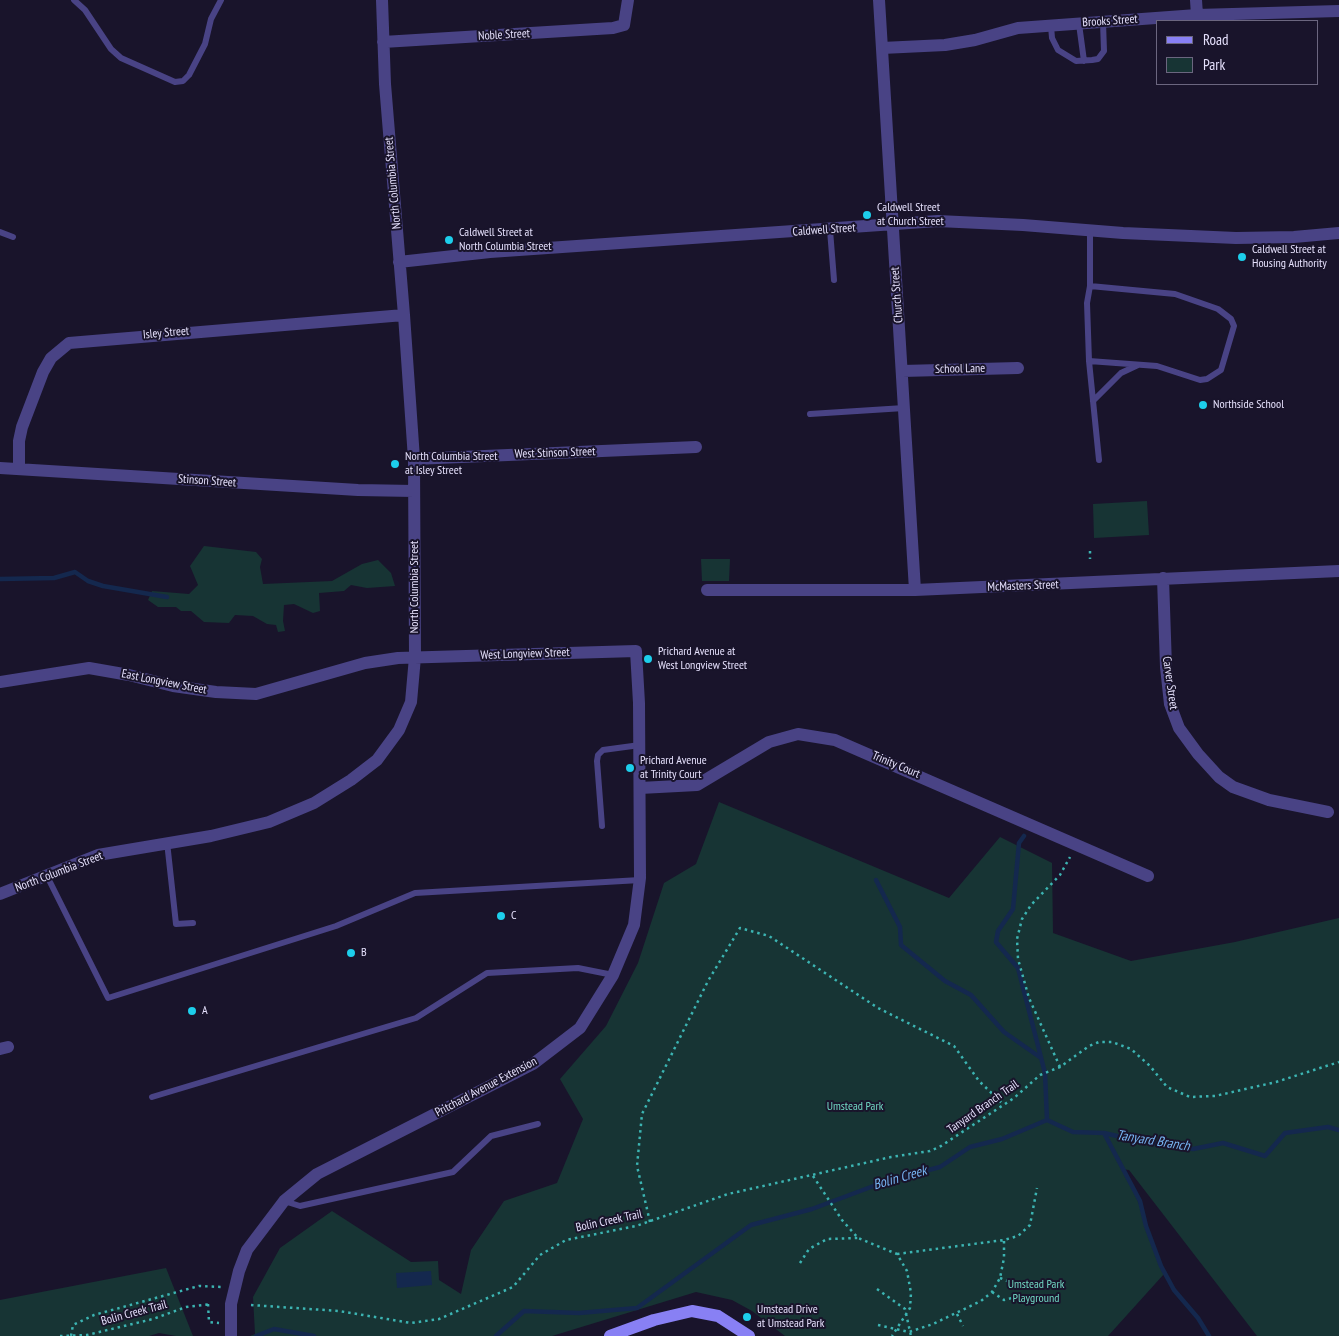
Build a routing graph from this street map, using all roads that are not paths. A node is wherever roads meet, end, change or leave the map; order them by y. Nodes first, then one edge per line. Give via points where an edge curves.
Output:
1 (74, 0) edge
2 (221, 0) edge
3 (382, 0) edge
4 (628, 0) edge
5 (879, 0) edge
6 (1196, 0) edge
7 (1339, 11) edge
8 (1197, 16) junction
9 (1224, 18) edge
10 (1102, 22) junction
11 (1079, 24) junction
12 (1051, 26) junction
13 (384, 42) junction
14 (882, 48) junction
15 (1084, 61) junction
16 (893, 224) junction
17 (830, 230) junction
18 (1090, 231) junction
19 (0, 232) edge
20 (1339, 233) edge
21 (13, 237) dead end
22 (399, 262) junction
23 (834, 280) dead end
24 (1090, 286) junction
25 (404, 314) junction
26 (1089, 361) junction
27 (1142, 364) junction
28 (1018, 368) dead end
29 (902, 371) junction
30 (1093, 401) junction
31 (904, 408) junction
32 (810, 414) dead end
33 (696, 447) dead end
34 (414, 458) junction
35 (1099, 460) dead end
36 (0, 468) edge
37 (19, 469) junction
38 (414, 491) junction
39 (1339, 570) edge
40 (1163, 578) junction
41 (707, 590) dead end
42 (915, 590) junction
43 (636, 651) joint
44 (415, 657) junction
45 (0, 682) edge
46 (640, 745) junction
47 (640, 788) junction
48 (1328, 812) dead end
49 (602, 826) dead end
50 (167, 842) junction
51 (48, 876) junction
52 (1148, 876) dead end
53 (640, 880) junction
54 (0, 894) edge
55 (193, 923) dead end
56 (613, 975) junction
57 (152, 1097) dead end
58 (538, 1124) dead end
59 (284, 1201) junction
60 (231, 1336) edge
61 (610, 1336) edge
62 (750, 1336) edge

1 - 2 lane via 121,58 175,82 183,81 189,75 205,44 211,19
3 - 13 street, North Columbia Street
4 - 13 street, Noble Street via 624,25 598,30
5 - 14 street, Church Street
6 - 8 street
7 - 9 street, Brooks Street
8 - 9 street, Brooks Street
8 - 10 street, Brooks Street
10 - 11 street, Brooks Street
10 - 15 lane via 1105,47 1102,55 1098,59
11 - 12 street, Brooks Street
11 - 15 lane
12 - 14 street, Brooks Street via 1018,28 945,45
12 - 15 lane via 1058,50 1068,58
13 - 22 street, North Columbia Street via 384,84
14 - 16 street, Church Street
16 - 17 street, Caldwell Street
16 - 18 street, Caldwell Street via 938,221
16 - 29 street, Church Street
17 - 22 street, Caldwell Street via 490,252
17 - 23 lane
18 - 20 street, Caldwell Street via 1236,238
18 - 24 lane
19 - 21 lane
22 - 25 street, North Columbia Street
24 - 26 lane
24 - 27 lane via 1175,294 1218,309 1231,319 1233,333 1224,362 1215,375 1200,380
25 - 34 street, North Columbia Street
25 - 37 street, Isley Street via 69,343 51,358 43,372 22,427
26 - 27 lane
26 - 30 lane
27 - 30 lane via 1121,372
28 - 29 street, School Lane
29 - 31 street, Church Street
30 - 35 lane
31 - 32 lane
31 - 42 street, Church Street
33 - 34 street, West Stinson Street
34 - 38 street, North Columbia Street
36 - 37 street, Stinson Street
37 - 38 street, Stinson Street
38 - 44 street, North Columbia Street
39 - 40 street, McMasters Street
40 - 42 street, McMasters Street
40 - 48 street, Carver Street via 1166,667 1170,704 1179,728 1219,777 1234,787 1269,800
41 - 42 street, McMasters Street
43 - 44 street, West Longview Street
43 - 46 street, Pritchard Avenue Extension
44 - 45 street, East Longview Street via 365,663 256,694 174,686 89,668
44 - 50 street, North Columbia Street via 411,702 399,730 377,760 358,775 314,803 269,822 211,836
46 - 47 street, Pritchard Avenue Extension
46 - 49 lane via 603,750 598,755
47 - 52 street, Trinity Court via 697,785 770,742 798,734 835,740
47 - 53 street, Pritchard Avenue Extension
50 - 51 street, North Columbia Street via 98,855
50 - 55 lane via 176,924
51 - 53 lane via 108,998 336,926 415,893
51 - 54 street, North Columbia Street
53 - 56 street, Pritchard Avenue Extension via 634,925
56 - 57 lane via 578,968 486,972 416,1018
56 - 59 street, Pritchard Avenue Extension via 580,1028 533,1064 317,1174
58 - 59 lane via 491,1136 453,1172 300,1206
59 - 60 street, Pritchard Avenue Extension via 247,1250 230,1304
61 - 62 street via 692,1311 718,1316

